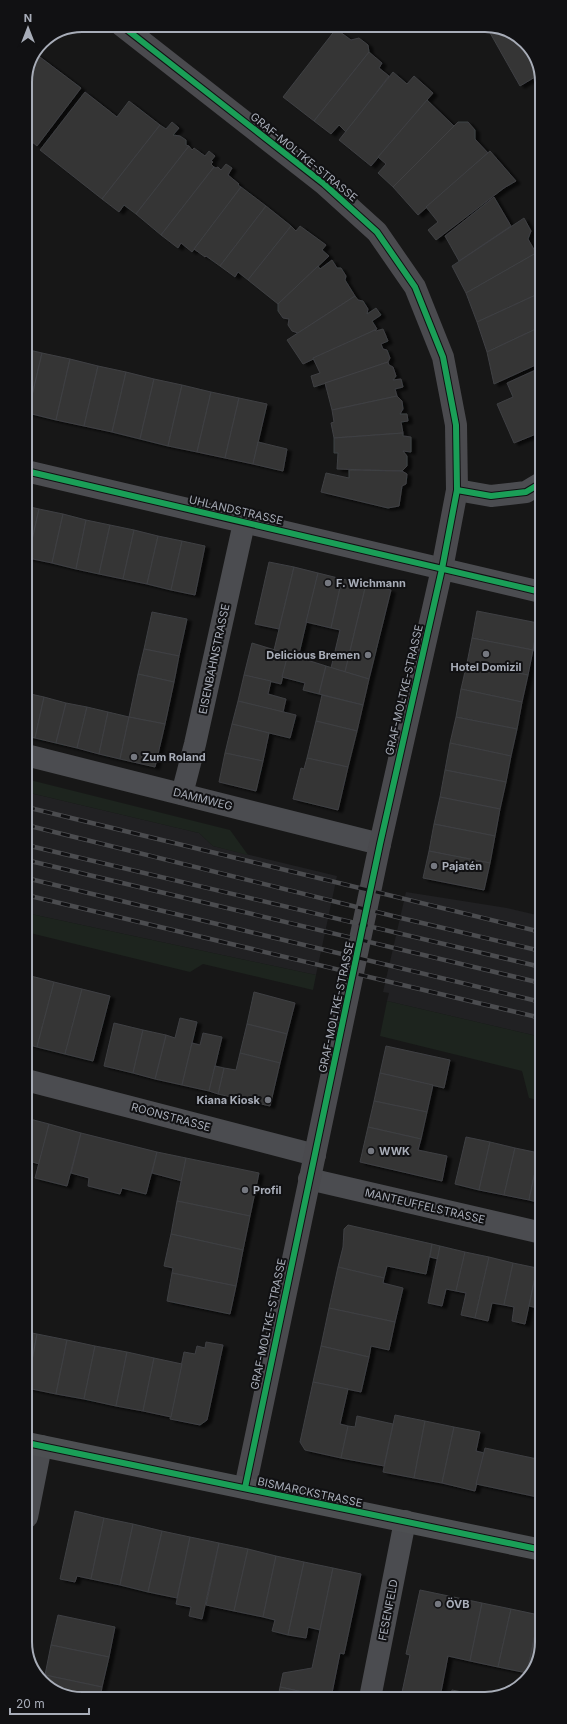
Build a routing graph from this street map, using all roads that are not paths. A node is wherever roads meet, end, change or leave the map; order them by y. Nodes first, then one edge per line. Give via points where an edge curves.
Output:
1 (130, 32) edge
2 (32, 472) edge
3 (535, 487) edge
4 (457, 490) junction
5 (244, 523) junction
6 (442, 570) junction
7 (535, 591) edge
8 (32, 756) edge
9 (182, 794) junction
10 (380, 844) junction
11 (32, 1082) edge
12 (315, 1154) junction
13 (309, 1179) junction
14 (535, 1231) edge
15 (34, 1445) edge
16 (32, 1466) edge
17 (245, 1488) junction
18 (405, 1522) junction
19 (535, 1549) edge
20 (371, 1692) edge

1 - 4 main road, GRAF-MOLTKE-STRASSE via 324,184 377,232 414,287 443,357 456,425
2 - 5 street, UHLANDSTRASSE
3 - 4 street via 526,492 491,496
4 - 6 main road, GRAF-MOLTKE-STRASSE
5 - 6 street, UHLANDSTRASSE
5 - 9 street, EISENBAHNSTRASSE
6 - 7 street, UHLANDSTRASSE
6 - 10 main road, GRAF-MOLTKE-STRASSE
8 - 9 street, DAMMWEG
9 - 10 street, DAMMWEG
10 - 12 main road, GRAF-MOLTKE-STRASSE
11 - 12 street, ROONSTRASSE
12 - 13 main road, GRAF-MOLTKE-STRASSE
13 - 14 street, MANTEUFFELSTRASSE
13 - 17 main road, GRAF-MOLTKE-STRASSE
15 - 16 street
15 - 17 main road, BISMARCKSTRASSE
17 - 18 main road, BISMARCKSTRASSE
18 - 19 main road, BISMARCKSTRASSE
18 - 20 street, FESENFELD

